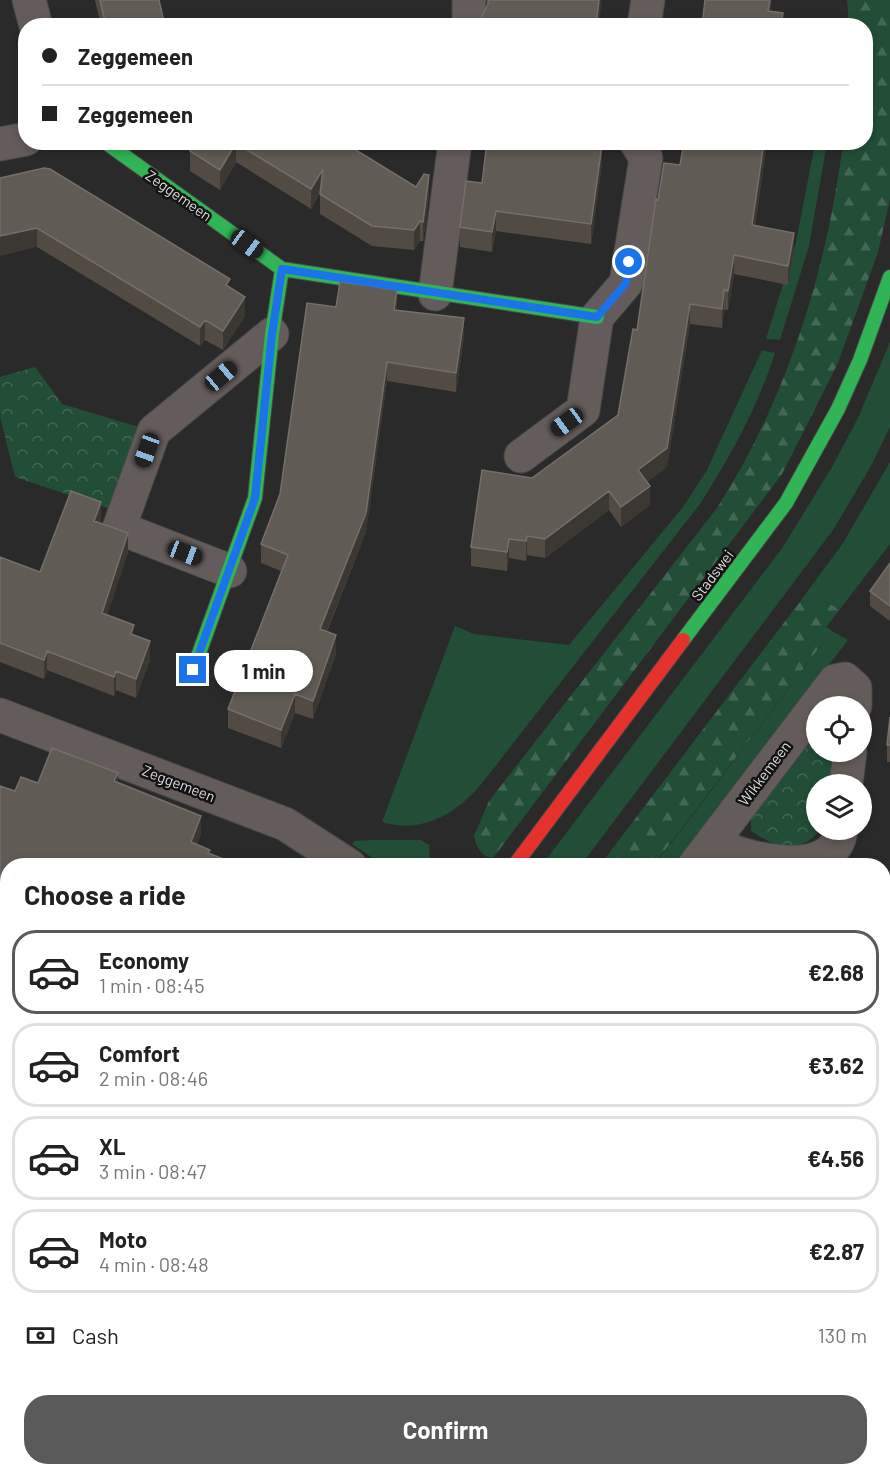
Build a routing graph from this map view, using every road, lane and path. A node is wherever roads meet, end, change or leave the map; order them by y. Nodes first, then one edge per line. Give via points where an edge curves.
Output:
1 (29, 0) edge
2 (648, 0) edge
3 (34, 18) edge
4 (645, 18) edge
5 (18, 141) edge
6 (0, 144) edge
7 (116, 150) edge
8 (454, 150) edge
9 (641, 150) edge
10 (282, 269) junction
11 (890, 277) edge
12 (435, 294) junction
13 (597, 317) junction
14 (272, 334) junction
15 (521, 456) dead end
16 (230, 571) junction
17 (193, 670) dead end
18 (824, 696) edge
19 (855, 696) edge
20 (0, 715) edge
21 (806, 719) edge
22 (837, 840) edge
23 (703, 854) edge
24 (338, 858) edge
25 (520, 858) edge
26 (773, 858) edge
27 (818, 858) edge

1 - 3 street
2 - 4 street
5 - 6 street
7 - 10 street, Zeggemeen
8 - 12 street
9 - 13 street via 646,158 626,283
10 - 12 street, Zeggemeen
10 - 14 street
11 - 25 street, Stadswei via 838,409 786,503
12 - 13 street, Zeggemeen
13 - 15 street via 583,410
14 - 16 street via 255,498
14 - 16 street via 154,431 119,528
16 - 17 street
18 - 19 street, Wikkemeen via 835,681 844,679 855,688
20 - 24 street, Zeggemeen via 285,824
21 - 23 street, Wikkemeen
22 - 27 street, Wikkemeen via 831,852
23 - 26 street, Wikkemeen

